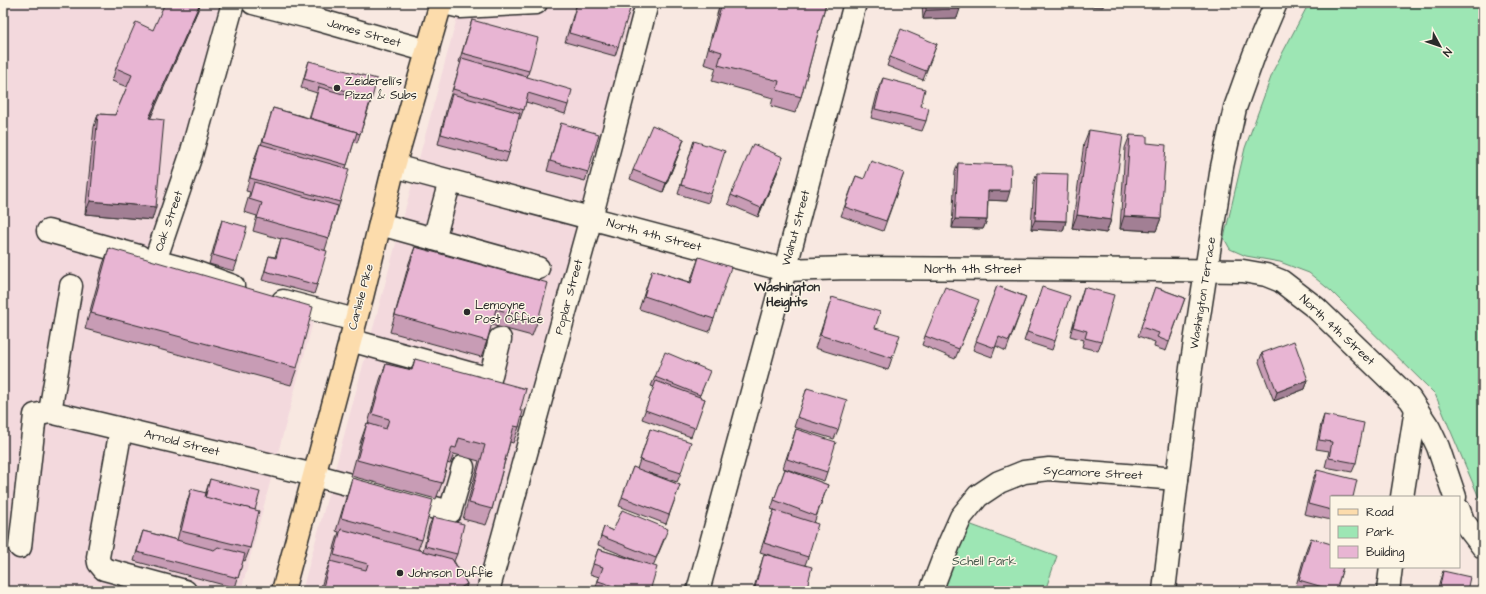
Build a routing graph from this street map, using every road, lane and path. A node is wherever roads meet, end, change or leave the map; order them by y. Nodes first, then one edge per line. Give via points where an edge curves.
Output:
1 (233, 3) edge
2 (253, 3) edge
3 (443, 3) edge
4 (536, 3) edge
5 (647, 3) edge
6 (855, 3) edge
7 (1276, 3) edge
8 (428, 50) junction
9 (394, 166) junction
10 (450, 181) junction
11 (591, 218) junction
12 (380, 224) junction
13 (48, 231) dead end
14 (434, 239) junction
15 (155, 261) junction
16 (538, 268) dead end
17 (785, 270) junction
18 (1206, 270) junction
19 (71, 286) dead end
20 (353, 330) junction
21 (500, 339) dead end
22 (1416, 409) junction
23 (50, 412) junction
24 (121, 429) junction
25 (463, 467) dead end
26 (314, 475) junction
27 (1176, 479) junction
28 (1402, 496) edge
29 (1455, 496) edge
30 (1460, 513) edge
31 (20, 547) dead end
32 (1483, 547) edge
33 (1391, 568) edge
34 (185, 591) edge
35 (283, 591) edge
36 (488, 591) edge
37 (698, 591) edge
38 (931, 591) edge
39 (1164, 591) edge
40 (1388, 591) edge

1 - 15 street, Oak Street via 190,156
2 - 8 street, James Street
3 - 4 street via 461,7
3 - 8 main road, Carlisle Pike
5 - 11 street, Poplar Street
6 - 17 street, Walnut Street
7 - 18 street, Washington Terrace via 1235,108 1222,167
8 - 9 main road, Carlisle Pike
9 - 10 street, North 4th Street
9 - 12 main road, Carlisle Pike
10 - 11 street, North 4th Street
10 - 14 street
11 - 17 street, North 4th Street
11 - 36 street, Poplar Street
12 - 14 street
12 - 20 main road, Carlisle Pike
13 - 15 street
14 - 16 street
15 - 20 street, Oak Street via 192,270
17 - 18 street, North 4th Street
17 - 37 street, Walnut Street
18 - 22 street, North 4th Street via 1242,271 1266,275 1281,281 1316,308 1410,399
18 - 27 street, Washington Terrace
19 - 23 street
20 - 21 street, Oak Street via 490,379
20 - 26 main road, Carlisle Pike
22 - 28 street
22 - 29 street, North 4th Street via 1438,447
23 - 24 street, Arnold Street
23 - 31 street via 35,415
24 - 26 street, Arnold Street
24 - 34 street via 99,563 104,569
25 - 26 street, Arnold Street via 450,512
26 - 35 main road, Carlisle Pike
27 - 38 street, Sycamore Street via 1049,469 1024,472 999,482 978,496 961,517
27 - 39 street, Washington Terrace
30 - 32 street via 1463,521
33 - 40 street

